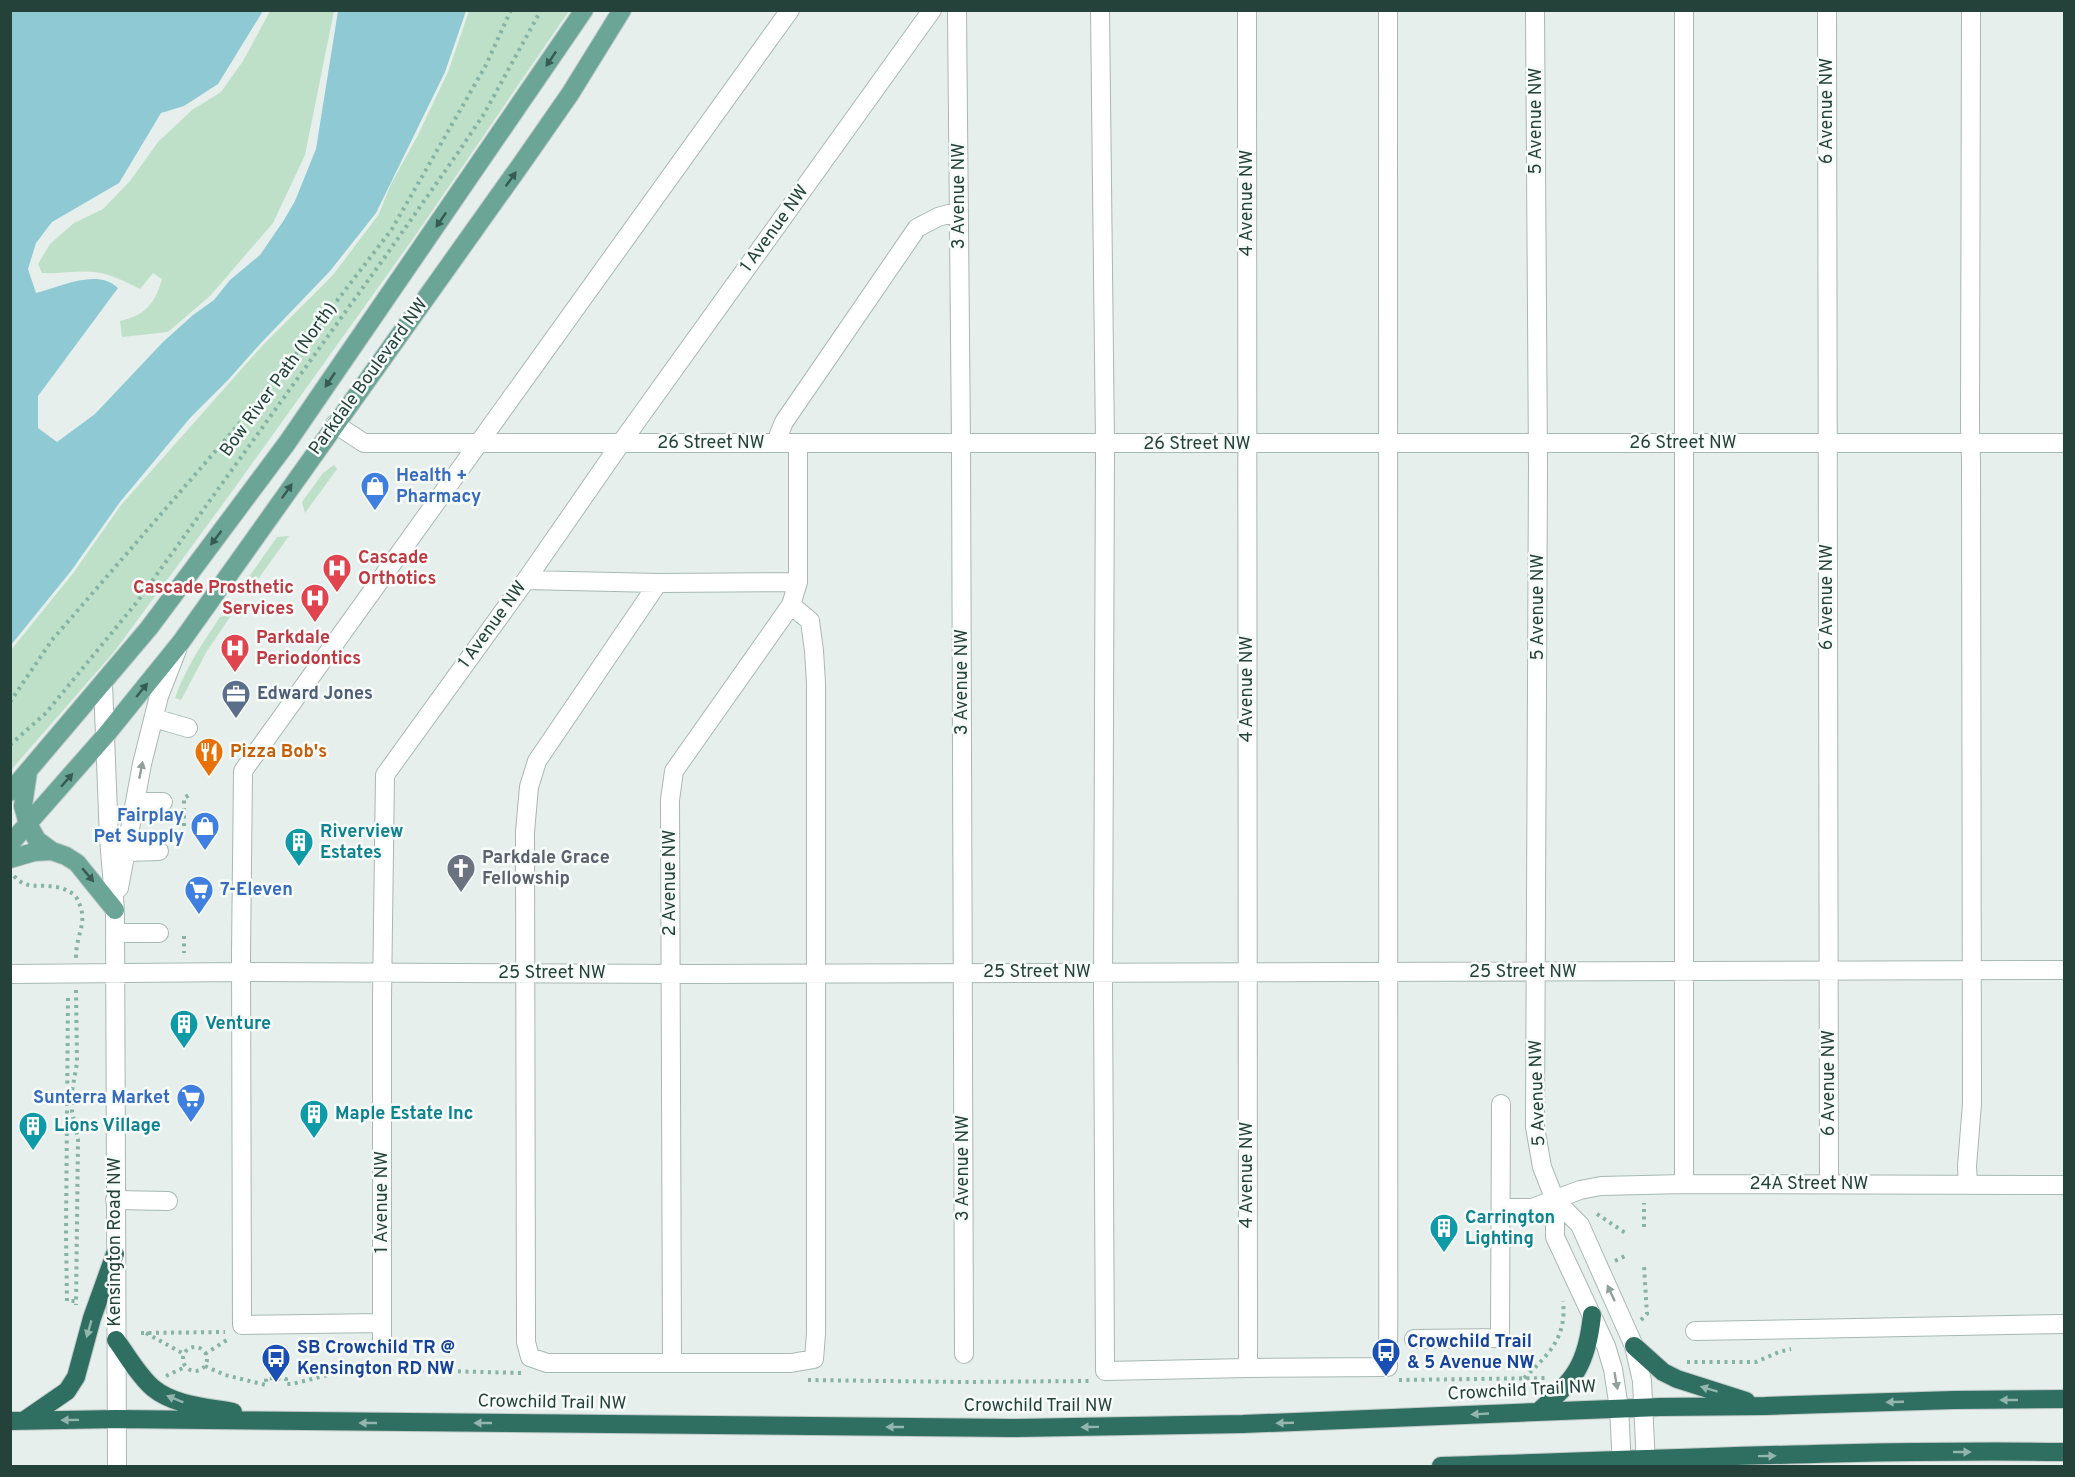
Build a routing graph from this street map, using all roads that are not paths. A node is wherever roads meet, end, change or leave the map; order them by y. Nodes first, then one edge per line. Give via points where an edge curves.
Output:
1 (584, 10) edge
2 (622, 10) edge
3 (790, 10) edge
4 (932, 10) edge
5 (957, 10) edge
6 (1100, 10) edge
7 (1246, 10) edge
8 (1388, 10) edge
9 (1535, 10) edge
10 (1684, 10) edge
11 (1827, 10) edge
12 (1971, 10) edge
13 (959, 211) junction
14 (335, 424) junction
15 (621, 443) junction
16 (778, 443) junction
17 (798, 443) junction
18 (1388, 443) junction
19 (1537, 443) junction
20 (1684, 443) junction
21 (1827, 443) junction
22 (1970, 443) junction
23 (2064, 443) edge
24 (961, 444) junction
25 (1105, 444) junction
26 (1247, 444) junction
27 (477, 445) junction
28 (526, 580) junction
29 (798, 582) junction
30 (658, 584) junction
31 (790, 605) junction
32 (180, 642) junction
33 (104, 684) junction
34 (154, 718) junction
35 (188, 728) dead end
36 (105, 736) junction
37 (28, 772) junction
38 (10, 792) edge
39 (135, 802) junction
40 (163, 802) dead end
41 (28, 824) junction
42 (10, 844) edge
43 (52, 851) junction
44 (159, 851) dead end
45 (126, 852) junction
46 (12, 868) edge
47 (115, 910) junction
48 (115, 933) junction
49 (159, 933) dead end
50 (1684, 970) junction
51 (2064, 970) edge
52 (1247, 971) junction
53 (1971, 971) junction
54 (242, 972) junction
55 (816, 972) junction
56 (962, 972) junction
57 (1103, 972) junction
58 (1390, 972) junction
59 (1536, 972) junction
60 (1829, 972) junction
61 (115, 973) junction
62 (527, 973) junction
63 (10, 974) edge
64 (382, 974) junction
65 (670, 974) junction
66 (1502, 1104) dead end
67 (1684, 1184) junction
68 (1829, 1184) junction
69 (1968, 1184) junction
70 (2064, 1185) edge
71 (115, 1200) junction
72 (1555, 1200) junction
73 (168, 1201) dead end
74 (1501, 1208) junction
75 (115, 1254) junction
76 (1592, 1315) junction
77 (382, 1323) junction
78 (2064, 1324) edge
79 (1695, 1331) dead end
80 (1414, 1339) dead end
81 (116, 1340) junction
82 (382, 1345) dead end
83 (1634, 1346) junction
84 (964, 1354) dead end
85 (672, 1362) junction
86 (1248, 1368) junction
87 (2064, 1400) edge
88 (1765, 1406) junction
89 (1644, 1407) junction
90 (1619, 1408) junction
91 (1538, 1412) junction
92 (116, 1419) junction
93 (17, 1421) edge
94 (294, 1422) junction
95 (2064, 1452) edge
96 (1822, 1460) edge
97 (1646, 1462) edge
98 (1669, 1462) edge
99 (1622, 1463) edge
100 (117, 1467) edge
101 (1441, 1467) edge

1 -> 33 main road, Parkdale Boulevard NW via 287,443
14 -> 2 main road, Parkdale Boulevard NW via 570,94
3 - 27 street
4 - 15 street, 1 Avenue NW
5 - 13 street, 3 Avenue NW
6 - 25 street
7 - 26 street, 4 Avenue NW
8 - 18 street
9 - 19 street, 5 Avenue NW
10 - 20 street
11 - 21 street, 6 Avenue NW
12 - 22 street
13 - 16 street via 917,228 784,422
13 - 24 street, 3 Avenue NW
14 - 27 street, 26 Street NW via 363,443
32 -> 14 main road, Parkdale Boulevard NW
15 - 16 street, 26 Street NW
15 - 27 street, 26 Street NW
15 - 28 street, 1 Avenue NW
16 - 17 street, 26 Street NW
17 - 24 street, 26 Street NW
17 - 29 street, 2 Avenue NW
18 - 19 street, 26 Street NW
18 - 26 street, 26 Street NW
18 - 58 street
19 - 20 street, 26 Street NW
19 - 59 street, 5 Avenue NW
20 - 21 street, 26 Street NW
20 - 50 street
21 - 22 street, 26 Street NW
21 - 60 street, 6 Avenue NW
22 - 23 street, 26 Street NW
22 - 53 street
24 - 25 street, 26 Street NW
24 - 56 street, 3 Avenue NW
25 - 26 street, 26 Street NW
25 - 57 street
26 - 52 street, 4 Avenue NW
27 - 54 street via 243,771
28 - 30 street
28 - 64 street, 1 Avenue NW via 385,775
29 - 30 street
29 - 31 street, 2 Avenue NW
30 - 62 street via 537,761 529,787 525,832
31 - 55 street via 810,621 814,651
31 - 65 street, 2 Avenue NW via 674,771 670,800
32 - 34 street, Kensington Road NW
36 -> 32 main road, Parkdale Boulevard NW
33 - 36 street, Kensington Road NW
33 - 37 main road, Parkdale Boulevard NW
34 - 35 street
39 -> 34 street, Kensington Road NW
41 -> 36 main road, Parkdale Boulevard NW
36 - 47 street, Kensington Road NW
37 - 38 main road, Parkdale Boulevard NW
37 - 41 main road via 23,806
39 - 40 street
39 - 45 street, Kensington Road NW
41 - 42 main road, Parkdale Boulevard NW
41 - 43 main road via 37,840
43 - 46 main road via 34,852
43 -> 47 main road via 77,863
44 - 45 street
45 - 47 street, Kensington Road NW
47 - 48 street, Kensington Road NW
48 - 49 street
48 - 61 street, Kensington Road NW
50 - 59 street, 25 Street NW
50 - 60 street, 25 Street NW
50 - 67 street
51 - 53 street, 25 Street NW
52 - 57 street, 25 Street NW
52 - 58 street, 25 Street NW
52 - 86 street, 4 Avenue NW
53 - 60 street, 25 Street NW
53 - 69 street
54 - 61 street, 25 Street NW
54 - 64 street, 25 Street NW
54 - 77 street via 242,1325
55 - 56 street, 25 Street NW
55 - 65 street, 25 Street NW
55 - 85 street via 814,1359 791,1363
56 - 57 street, 25 Street NW
56 - 84 street, 3 Avenue NW
57 - 86 street via 1105,1371
58 - 59 street, 25 Street NW
58 - 86 street via 1388,1367
59 - 72 street, 5 Avenue NW via 1536,1127 1542,1167
60 - 68 street, 6 Avenue NW
61 - 63 street, 25 Street NW
61 - 71 street, Kensington Road NW
62 - 64 street, 25 Street NW
62 - 65 street, 25 Street NW
62 - 85 street via 526,1342 530,1357 547,1363
64 - 77 street, 1 Avenue NW
65 - 85 street, 2 Avenue NW
66 - 74 street
67 - 68 street, 24A Street NW
67 - 72 street, 24A Street NW via 1601,1186
68 - 69 street, 24A Street NW
69 - 70 street, 24A Street NW
71 - 73 street
71 - 75 street, Kensington Road NW
72 - 74 street, 24A Street NW via 1532,1208
72 - 76 street, 5 Avenue NW via 1555,1237
83 -> 72 street, 5 Avenue NW via 1580,1225
74 - 80 street via 1500,1338
75 - 81 street, Kensington Road NW
75 -> 93 highway via 75,1377 66,1392
76 -> 90 street, 5 Avenue NW via 1614,1370
76 - 91 highway via 1589,1342 1579,1367 1564,1389
77 - 82 street, 1 Avenue NW
78 - 79 street
81 - 92 street, Kensington Road NW
94 -> 81 highway via 169,1398 142,1376
88 -> 83 highway via 1677,1379
83 - 89 street, 5 Avenue NW
87 -> 88 highway, Crowchild Trail NW
88 - 89 highway, Crowchild Trail NW
89 - 90 highway, Crowchild Trail NW
89 - 97 street, 5 Avenue NW
90 - 91 highway, Crowchild Trail NW
90 - 99 street, 5 Avenue NW
91 -> 94 highway, Crowchild Trail NW via 1243,1424 1012,1428
92 -> 93 highway, Crowchild Trail NW
92 - 94 highway, Crowchild Trail NW
92 - 100 street, Kensington Road NW
96 -> 95 highway
98 -> 96 highway
97 - 98 highway
97 - 99 highway
99 - 101 highway

